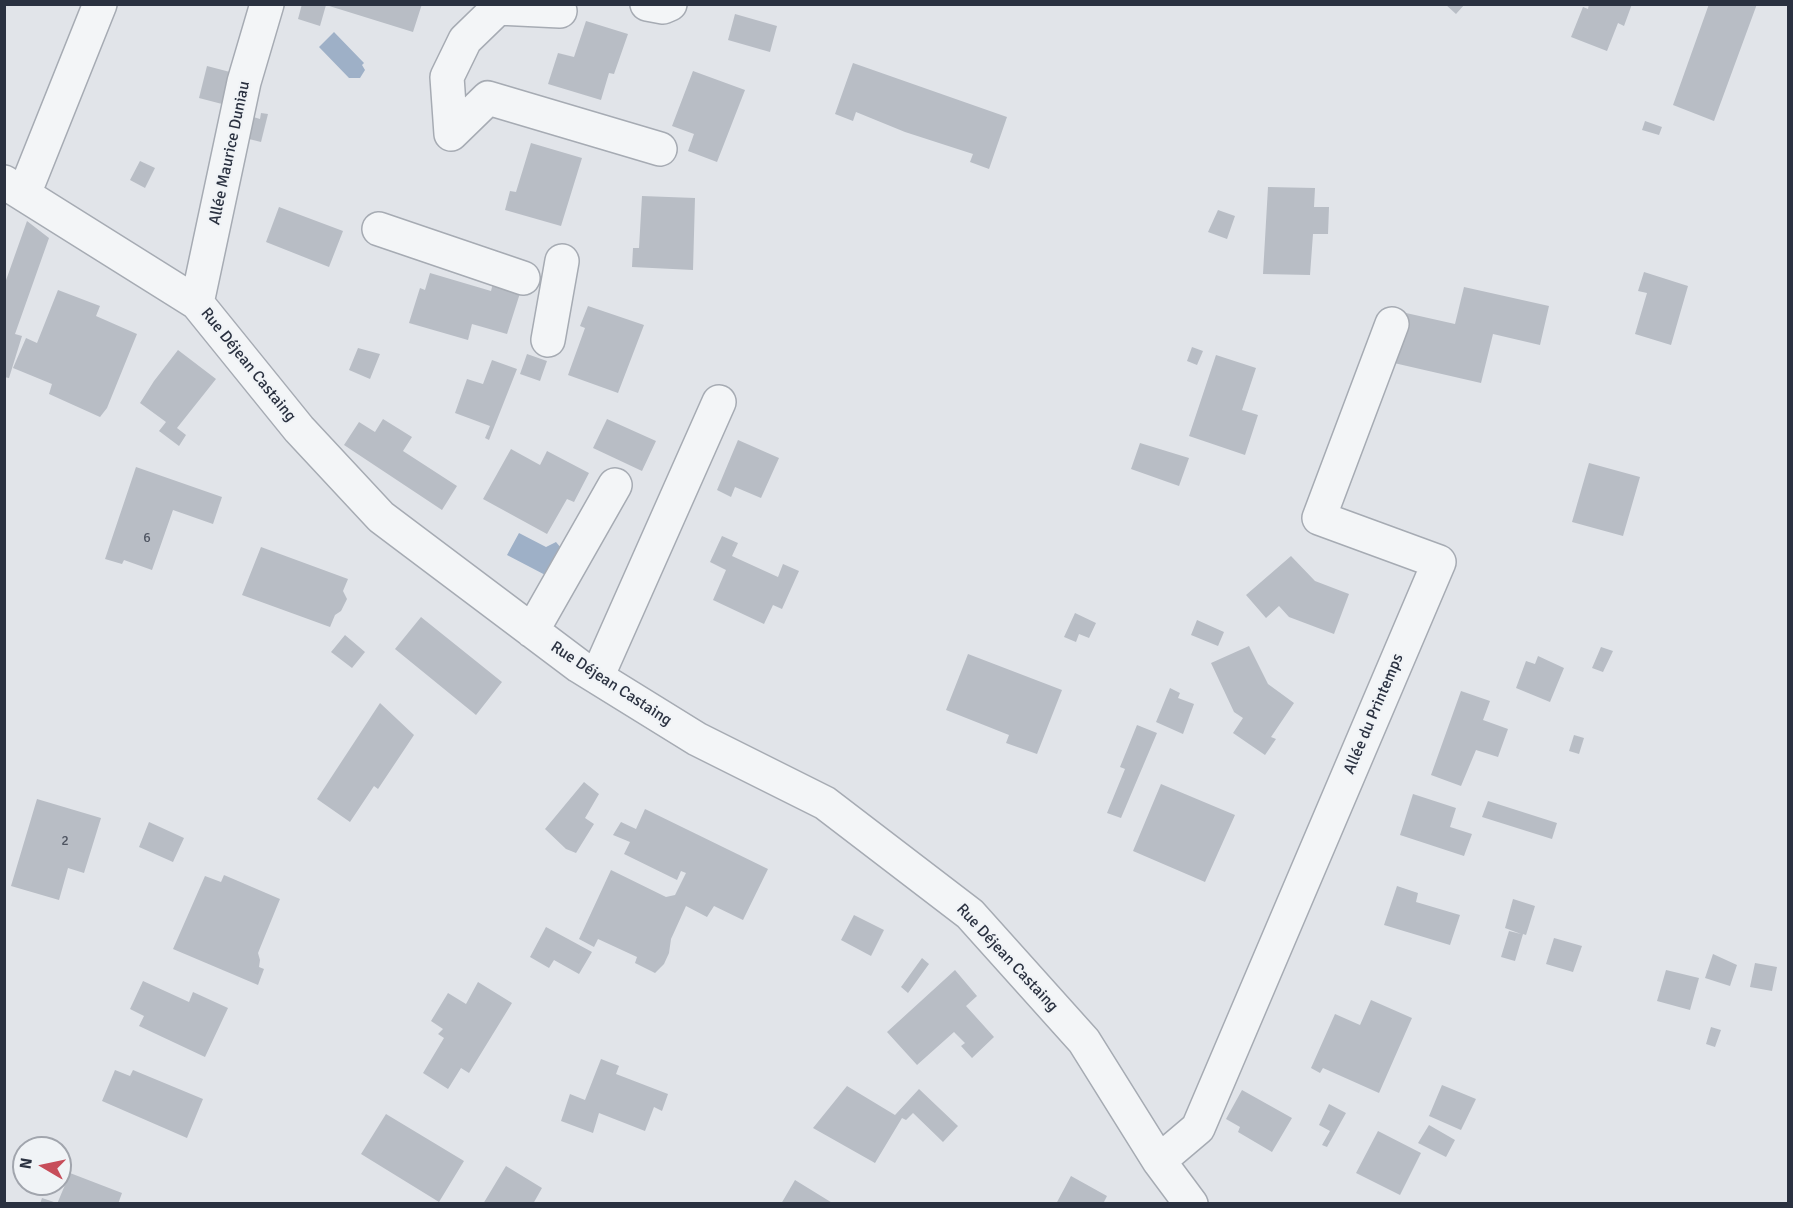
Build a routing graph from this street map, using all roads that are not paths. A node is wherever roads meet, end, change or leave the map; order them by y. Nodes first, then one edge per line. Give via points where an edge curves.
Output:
1 (100, 4) edge
2 (267, 4) edge
3 (647, 4) edge
4 (670, 4) edge
5 (560, 11) dead end
6 (660, 149) dead end
7 (14, 188) edge
8 (379, 229) dead end
9 (562, 261) dead end
10 (523, 278) dead end
11 (197, 303) junction
12 (1392, 324) dead end
13 (548, 340) dead end
14 (719, 402) dead end
15 (615, 484) dead end
16 (532, 632) junction
17 (597, 677) junction
18 (1159, 1161) junction
19 (1191, 1203) edge

1 - 7 street
2 - 11 street, Allée Maurice Duniau via 244,82
3 - 4 street via 663,8
5 - 6 street via 498,8 465,40 447,77 451,134 488,98
7 - 11 street, Rue Déjean Castaing
8 - 10 street
9 - 13 street
11 - 16 street, Rue Déjean Castaing via 298,429 381,517
12 - 18 street, Allée du Printemps via 1319,518 1439,562 1198,1128
14 - 17 street
15 - 16 street
16 - 17 street, Rue Déjean Castaing
17 - 18 street, Rue Déjean Castaing via 697,739 825,802 970,914 1084,1041
18 - 19 street, Rue Déjean Castaing

